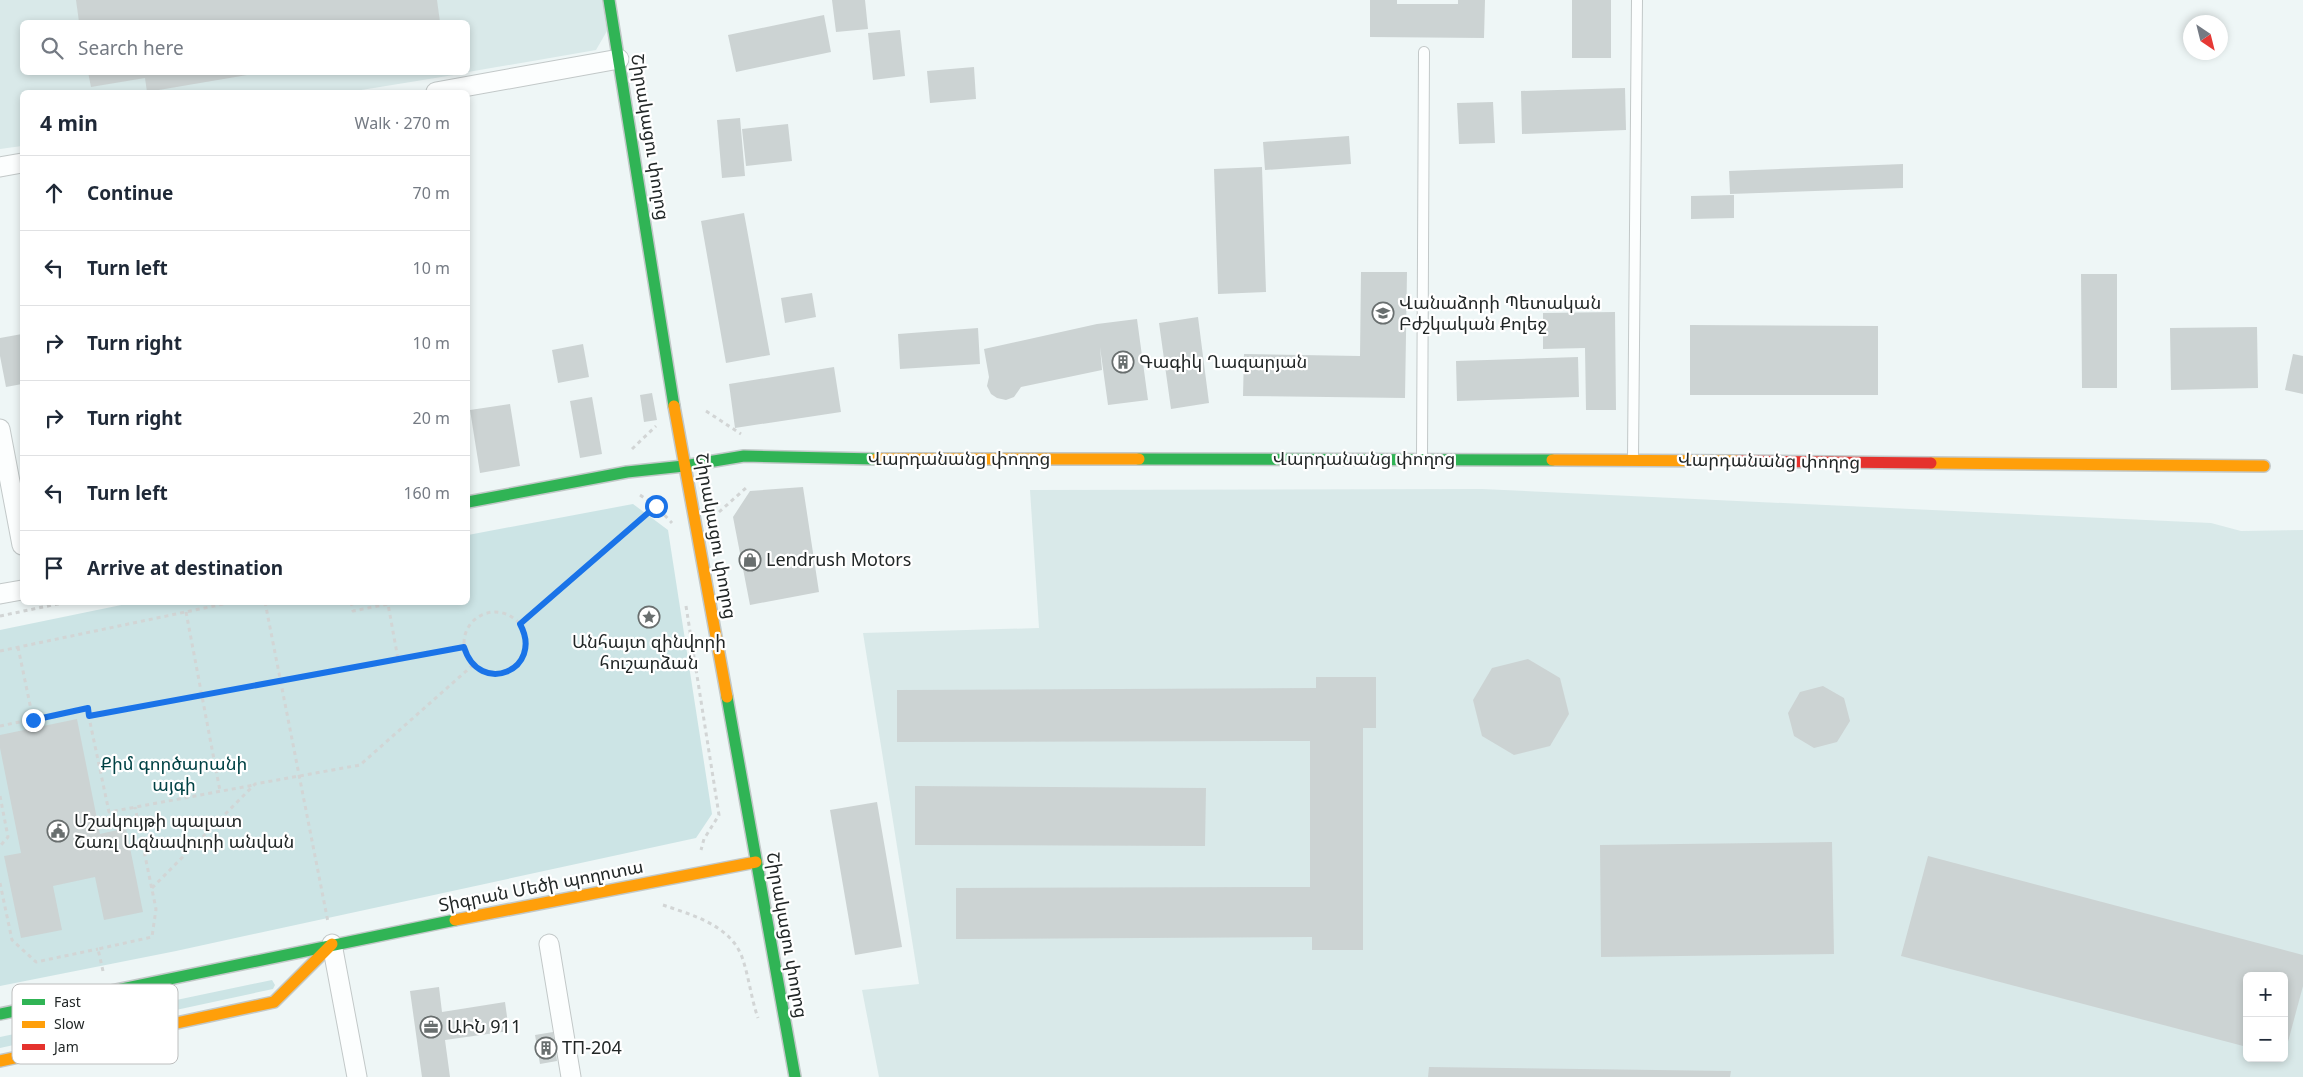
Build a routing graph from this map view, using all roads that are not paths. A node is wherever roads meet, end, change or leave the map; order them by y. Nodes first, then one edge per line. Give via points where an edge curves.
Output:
1 (609, 0) edge
2 (1637, 0) edge
3 (1424, 52) dead end
4 (619, 59) junction
5 (447, 90) edge
6 (20, 163) edge
7 (0, 167) edge
8 (0, 429) edge
9 (1422, 460) junction
10 (1634, 460) junction
11 (684, 466) junction
12 (2264, 466) dead end
13 (470, 502) edge
14 (20, 534) edge
15 (20, 590) edge
16 (0, 594) edge
17 (756, 862) junction
18 (332, 944) junction
19 (549, 944) dead end
20 (142, 984) edge
21 (178, 1022) edge
22 (357, 1077) edge
23 (570, 1077) edge
24 (794, 1077) edge

1 - 4 street, Շիրակացու փողոց
2 - 10 lane
3 - 9 lane
4 - 5 street
4 - 11 street, Շիրակացու փողոց
6 - 7 street
8 - 14 street
9 - 10 street, Վարդանանց փողոց
9 - 11 street, Վարդանանց փողոց via 744,456
10 - 12 street, Վարդանանց փողոց
11 - 13 street, Վարդանանց փողոց via 627,472
11 - 17 street, Շիրակացու փողոց
15 - 16 street
17 - 18 street, Տիգրան Մեծի պողոտա
17 - 24 street, Շիրակացու փողոց
18 - 20 street, Տիգրան Մեծի պողոտա
18 - 21 street via 274,1002
18 - 22 street
19 - 23 street

